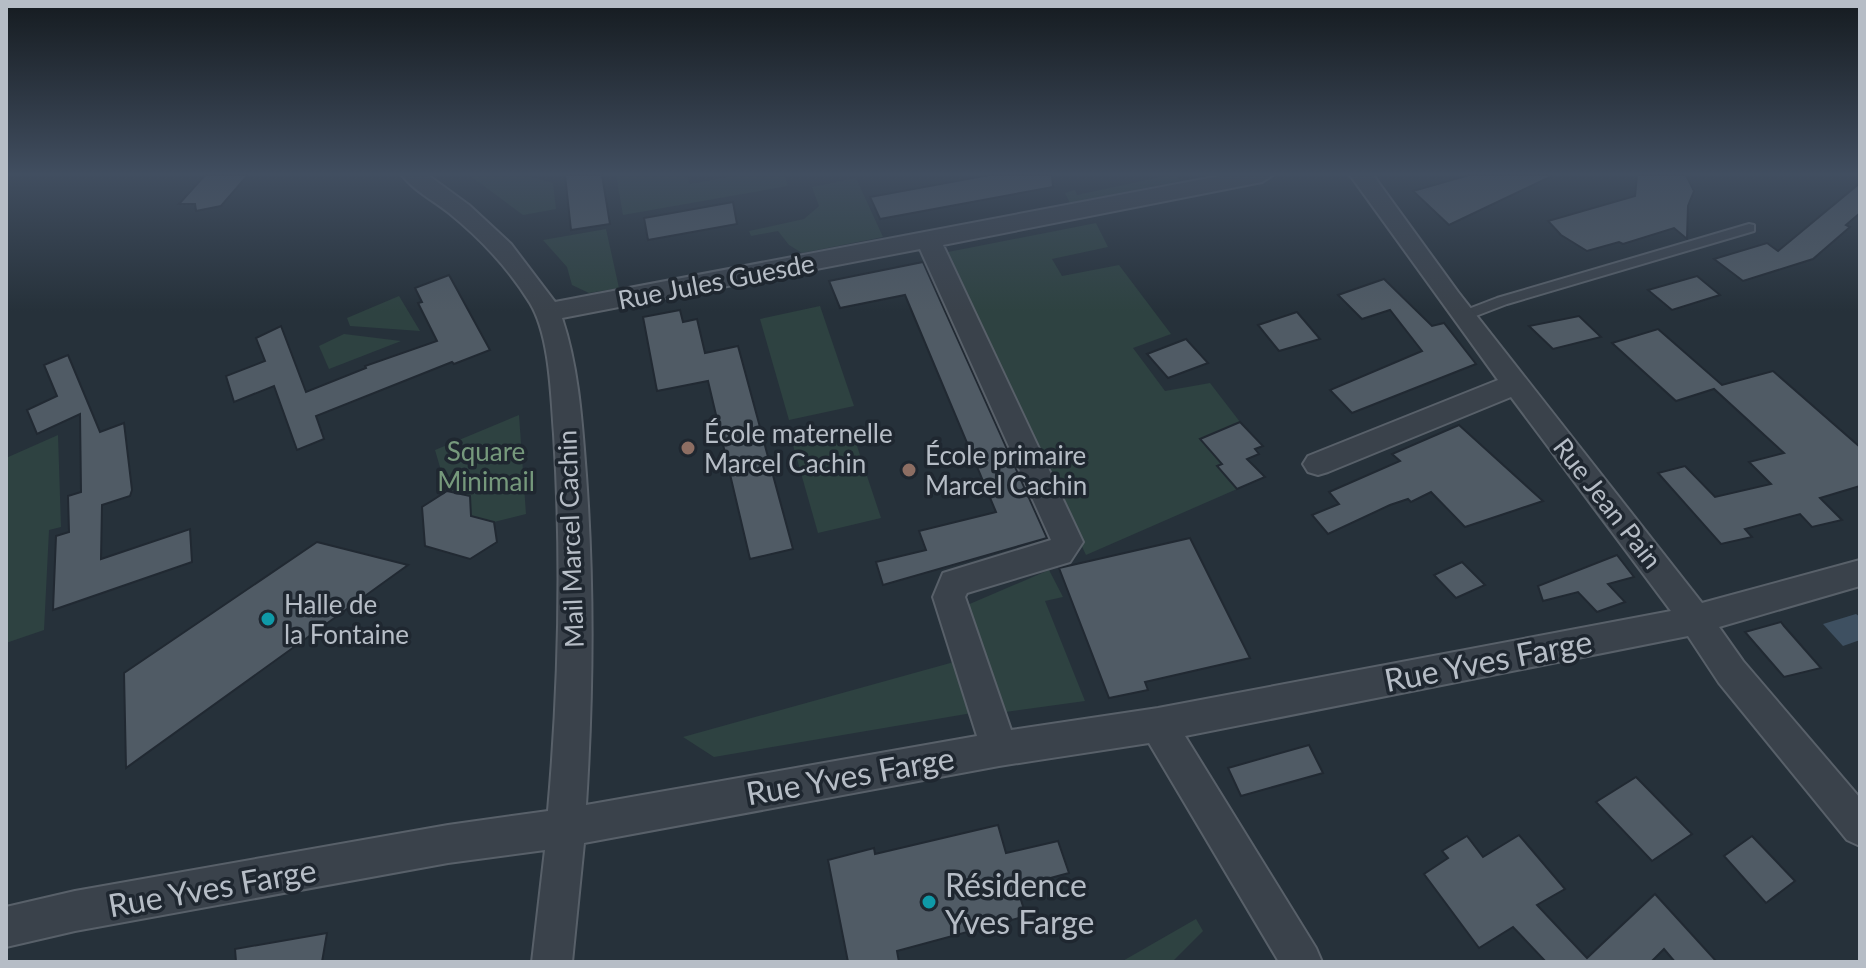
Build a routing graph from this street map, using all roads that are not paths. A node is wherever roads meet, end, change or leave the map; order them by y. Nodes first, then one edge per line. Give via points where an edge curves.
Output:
1 (474, 220) edge
2 (1030, 220) edge
3 (1394, 220) edge
4 (1749, 228) dead end
5 (928, 240) junction
6 (547, 312) junction
7 (1463, 316) junction
8 (1516, 384) junction
9 (1318, 464) dead end
10 (1860, 573) edge
11 (1705, 614) junction
12 (1158, 725) junction
13 (999, 749) junction
14 (568, 826) junction
15 (1860, 827) edge
16 (6, 927) edge
17 (552, 962) edge
18 (1302, 962) edge

1 - 6 street, Mail Marcel Cachin via 513,260
2 - 5 street, Rue Jules Guesde
3 - 7 street, Rue Jean Pain
4 - 7 lane
5 - 6 street, Rue Jules Guesde
5 - 13 street via 1067,542 1059,553 954,583 949,597
6 - 14 street, Mail Marcel Cachin via 564,381 574,519
7 - 8 street, Rue Jean Pain
8 - 9 street
8 - 11 street, Rue Jean Pain
10 - 11 street, Rue Yves Farge
11 - 12 street, Rue Yves Farge via 1675,625
11 - 15 street, Rue Jean Pain via 1740,684
12 - 13 street, Rue Yves Farge
12 - 18 street
13 - 14 street, Rue Yves Farge
14 - 16 street, Rue Yves Farge
14 - 17 street, Mail Marcel Cachin

